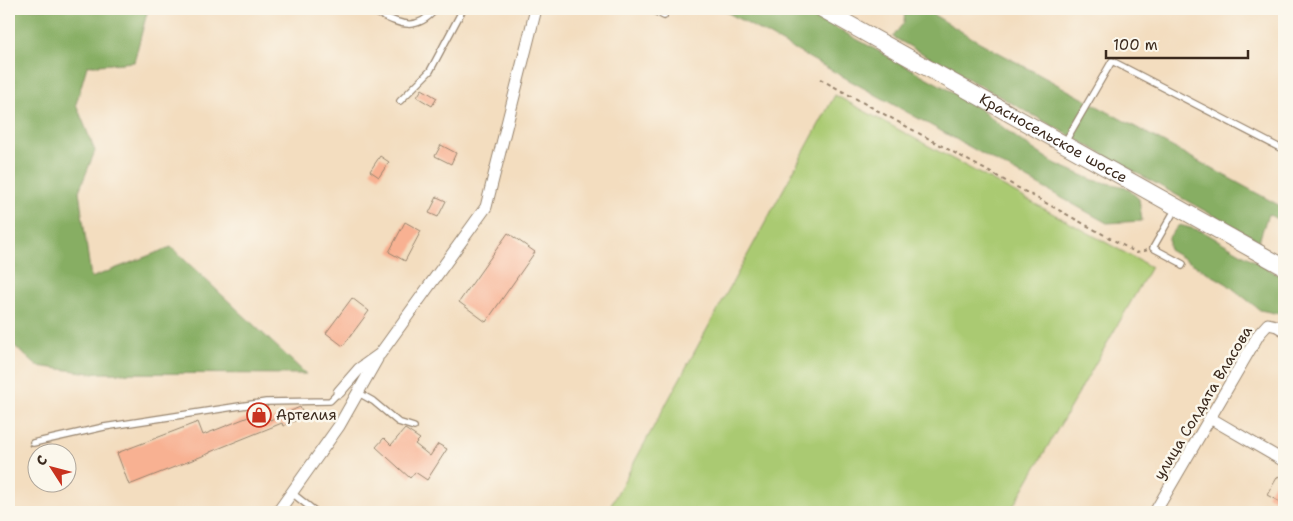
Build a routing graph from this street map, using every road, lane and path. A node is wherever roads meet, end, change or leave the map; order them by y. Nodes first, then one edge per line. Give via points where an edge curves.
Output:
1 (436, 9) edge
2 (463, 9) edge
3 (536, 9) edge
4 (650, 9) edge
5 (822, 9) edge
6 (372, 10) edge
7 (664, 16) dead end
8 (820, 80) dead end
9 (400, 102) dead end
10 (1064, 144) junction
11 (1284, 150) edge
12 (1176, 206) junction
13 (1154, 248) junction
14 (1182, 266) dead end
15 (1284, 267) edge
16 (1284, 330) edge
17 (380, 354) junction
18 (338, 392) joint
19 (357, 392) junction
20 (1210, 418) junction
21 (414, 427) dead end
22 (33, 443) dead end
23 (1284, 461) edge
24 (292, 493) junction
25 (278, 512) edge
26 (316, 512) edge
27 (1156, 512) edge

1 - 6 lane via 416,24 393,20
2 - 9 lane via 430,71
3 - 17 street via 486,207
4 - 7 lane
5 - 10 main road, Красносельское шоссе
8 - 13 path via 1137,253
10 - 11 lane via 1112,61
10 - 12 main road, Красносельское шоссе
12 - 13 lane
12 - 15 main road, Красносельское шоссе
13 - 14 lane
16 - 20 street, улица Солдата Власова via 1268,324 1259,334
17 - 18 street via 359,369
17 - 19 street
18 - 22 lane via 330,400 266,402 104,427
19 - 21 lane via 398,422
19 - 24 street via 339,426
20 - 23 street
20 - 27 street, улица Солдата Власова
24 - 25 street
24 - 26 lane

